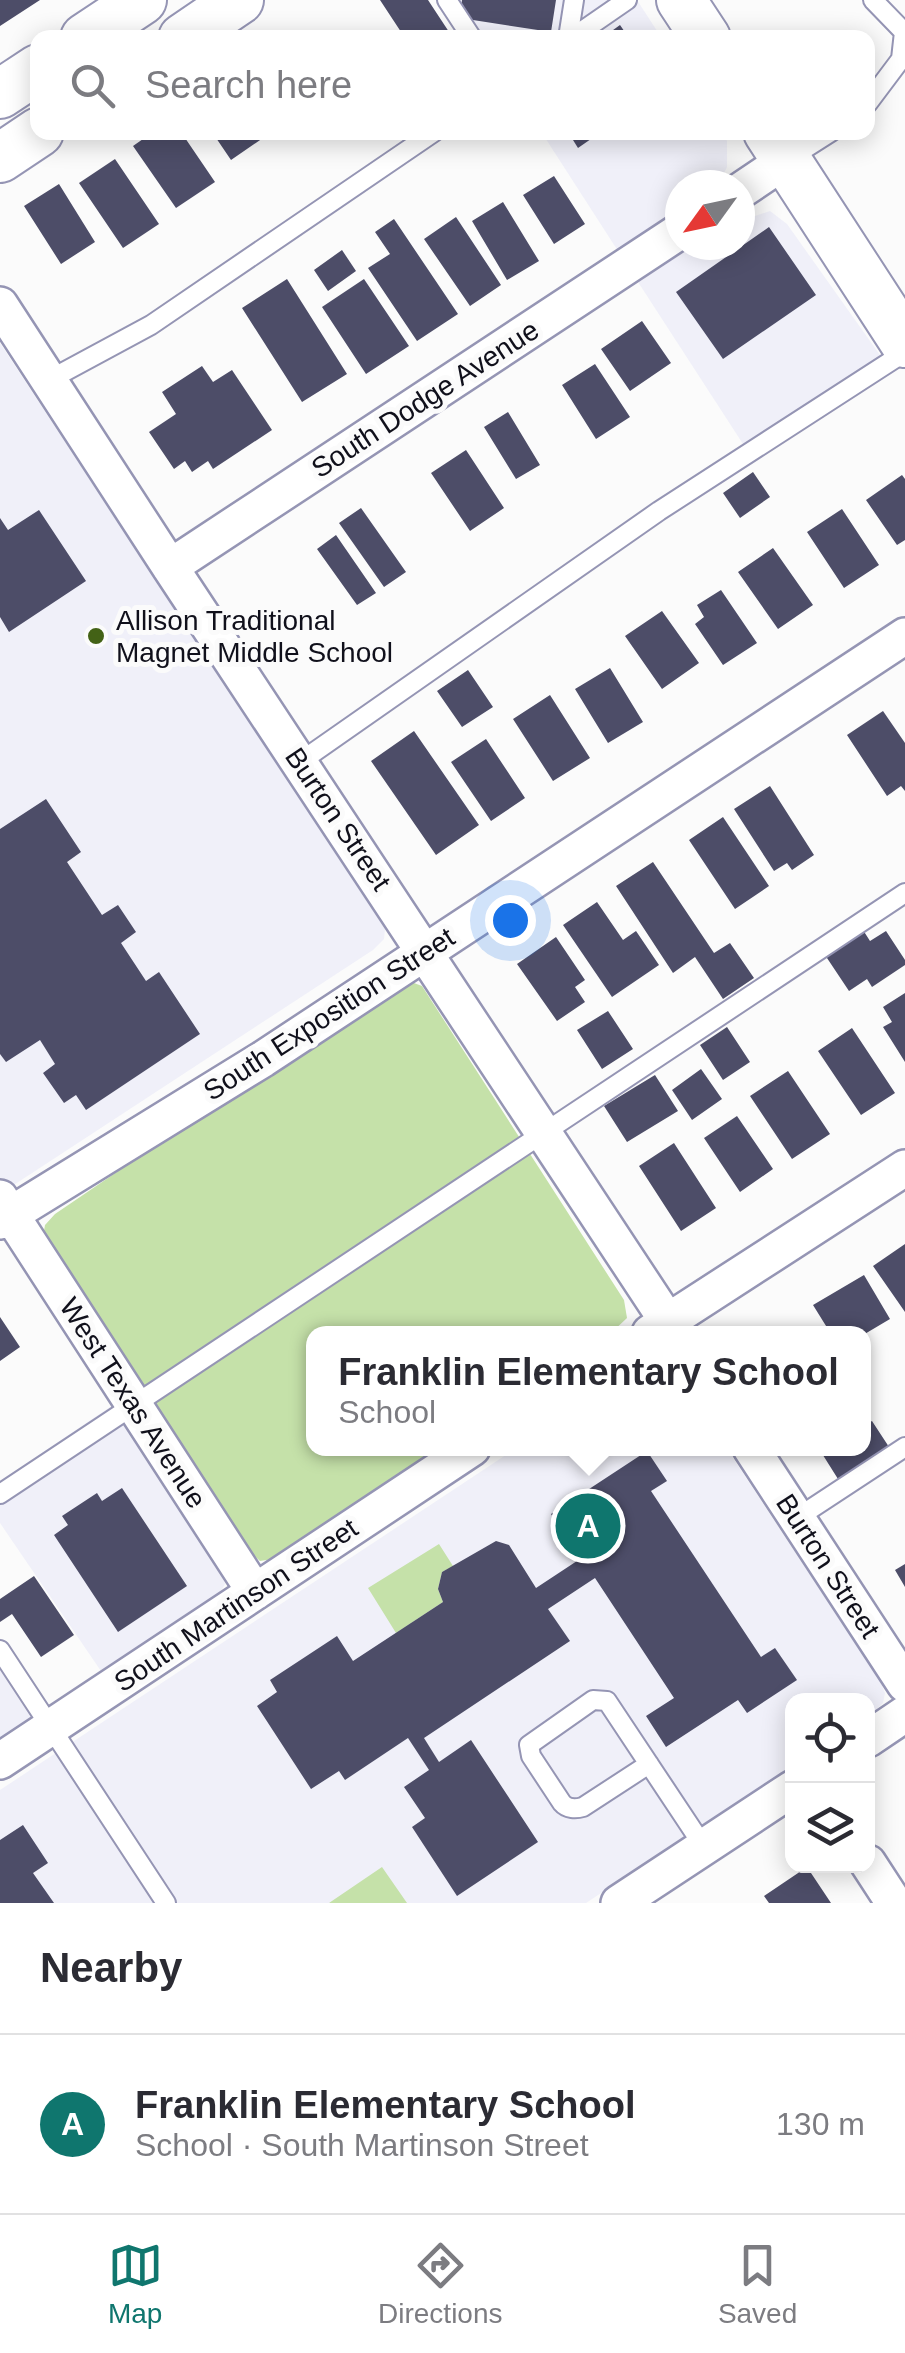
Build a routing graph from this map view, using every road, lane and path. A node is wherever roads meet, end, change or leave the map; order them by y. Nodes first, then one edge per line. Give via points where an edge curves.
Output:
1 (142, 0) edge
2 (240, 0) edge
3 (447, 0) edge
4 (574, 0) edge
5 (627, 0) edge
6 (681, 0) edge
7 (873, 0) edge
8 (903, 28) edge
9 (97, 30) edge
10 (195, 30) edge
11 (467, 30) edge
12 (571, 30) edge
13 (582, 30) edge
14 (701, 30) edge
15 (30, 74) edge
16 (0, 94) edge
17 (875, 94) edge
18 (30, 138) edge
19 (422, 140) edge
20 (777, 146) edge
21 (0, 158) edge
22 (755, 173) edge
23 (665, 241) edge
24 (0, 305) edge
25 (903, 338) edge
26 (48, 380) junction
27 (170, 566) junction
28 (904, 637) edge
29 (300, 762) junction
30 (905, 893) edge
31 (426, 952) junction
32 (544, 1132) junction
33 (905, 1168) edge
34 (3, 1211) edge
35 (662, 1326) edge
36 (668, 1326) edge
37 (134, 1405) junction
38 (905, 1447) edge
39 (460, 1456) edge
40 (756, 1456) edge
41 (0, 1494) edge
42 (796, 1518) junction
43 (255, 1592) junction
44 (0, 1650) edge
45 (905, 1684) edge
46 (905, 1714) edge
47 (50, 1728) junction
48 (875, 1734) edge
49 (0, 1761) edge
50 (649, 1764) junction
51 (785, 1794) edge
52 (704, 1847) junction
53 (874, 1873) edge
54 (166, 1903) edge
55 (619, 1903) edge
56 (894, 1903) edge

1 - 9 street
2 - 10 street
3 - 11 lane
4 - 12 lane
5 - 13 lane
6 - 14 street
7 - 8 lane
8 - 17 lane via 902,59
15 - 16 street
18 - 21 street
19 - 26 lane via 151,325
20 - 22 street
20 - 25 street
23 - 27 street, South Dodge Avenue
24 - 26 street, Burton Street
25 - 29 lane
26 - 27 street, Burton Street
27 - 29 street, Burton Street
28 - 31 street, South Exposition Street
29 - 31 street, Burton Street
30 - 32 lane
31 - 32 street, Burton Street
31 - 34 street, South Exposition Street via 263,1059
32 - 35 street, Burton Street
32 - 37 lane
33 - 36 street
34 - 37 street, West Texas Avenue
37 - 41 lane
37 - 43 street, West Texas Avenue
38 - 42 lane
39 - 43 street, South Martinson Street
40 - 42 street, Burton Street
42 - 45 street, Burton Street
43 - 47 street, South Martinson Street
44 - 47 lane
46 - 48 street
47 - 49 street, South Martinson Street
47 - 54 lane
50 - 50 lane via 602,1700 529,1745 562,1803 573,1808 583,1808
50 - 52 lane
51 - 52 street
52 - 55 street
53 - 56 street

